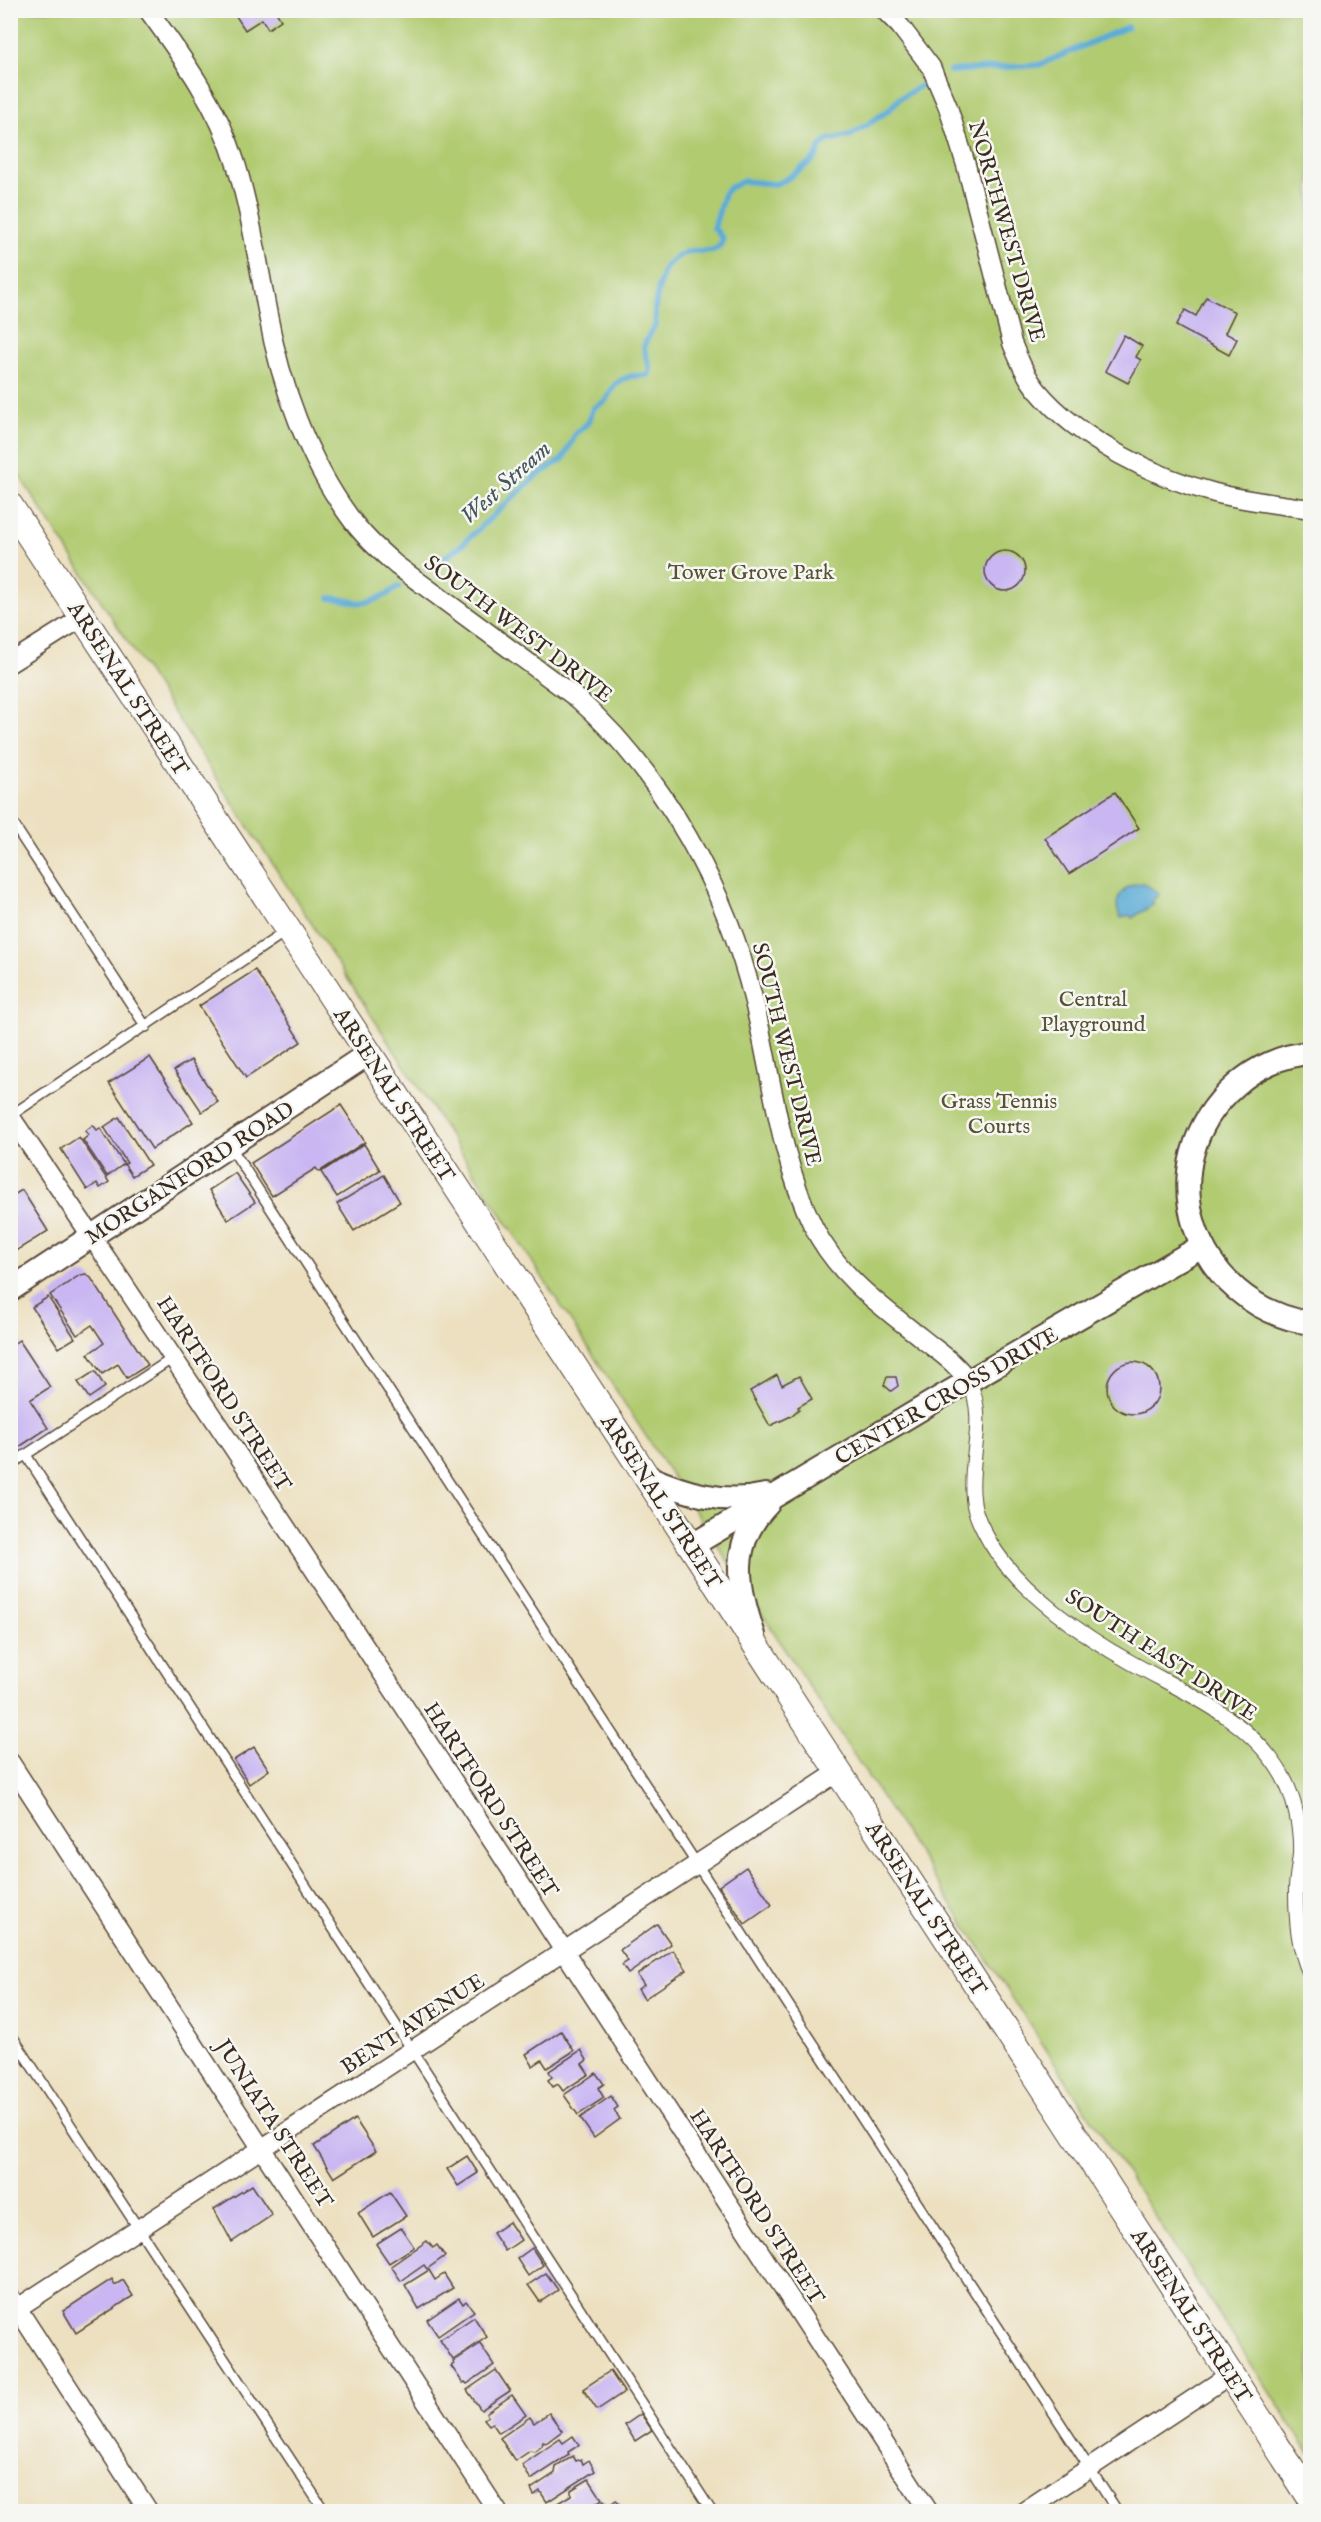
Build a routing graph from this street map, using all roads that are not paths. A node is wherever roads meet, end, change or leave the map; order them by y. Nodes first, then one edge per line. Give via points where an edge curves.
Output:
1 (148, 10) edge
2 (884, 10) edge
3 (10, 506) edge
4 (1311, 509) edge
5 (83, 616) junction
6 (10, 663) edge
7 (10, 819) edge
8 (288, 930) junction
9 (146, 1027) junction
10 (1311, 1053) edge
11 (368, 1054) junction
12 (10, 1116) edge
13 (230, 1146) junction
14 (92, 1236) junction
15 (1202, 1246) junction
16 (10, 1290) edge
17 (1311, 1323) edge
18 (173, 1358) junction
19 (969, 1382) junction
20 (26, 1455) junction
21 (10, 1465) edge
22 (646, 1476) junction
23 (779, 1492) junction
24 (691, 1546) junction
25 (760, 1653) junction
26 (10, 1762) edge
27 (838, 1772) junction
28 (695, 1864) junction
29 (565, 1952) junction
30 (1311, 1974) edge
31 (10, 2033) edge
32 (413, 2051) junction
33 (263, 2148) junction
34 (140, 2228) junction
35 (13, 2306) edge
36 (1231, 2374) junction
37 (1089, 2467) junction
38 (1311, 2497) edge
39 (149, 2511) edge
40 (325, 2511) edge
41 (498, 2511) edge
42 (712, 2511) edge
43 (929, 2511) edge
44 (1023, 2511) edge
45 (1118, 2511) edge

1 - 19 street, SOUTH WEST DRIVE via 201,85 222,126 248,209 279,364 303,432 333,490 368,540 396,565 578,699 640,764 682,829 732,932 754,1004 787,1151 813,1226 829,1254 849,1277 871,1299 954,1363
2 - 4 street, NORTHWEST DRIVE via 920,52 940,86 966,165 1012,343 1036,389 1092,437 1157,474 1216,494
3 - 5 main road, ARSENAL STREET
5 - 6 street
5 - 8 main road, ARSENAL STREET
7 - 9 lane
8 - 9 lane
8 - 11 main road, ARSENAL STREET
9 - 12 lane
10 - 15 street via 1283,1058 1250,1074 1223,1097 1209,1116 1194,1149 1189,1184 1192,1220
11 - 13 street, MORGANFORD ROAD
11 - 22 main road, ARSENAL STREET
12 - 14 street, HARTFORD STREET
13 - 14 street, MORGANFORD ROAD
13 - 28 lane
14 - 16 street, MORGANFORD ROAD
14 - 18 street, HARTFORD STREET
15 - 17 street via 1220,1274 1248,1300 1284,1317
15 - 19 street, CENTER CROSS DRIVE
18 - 20 lane
18 - 29 street, HARTFORD STREET
19 - 23 street, CENTER CROSS DRIVE
19 - 30 street, SOUTH EAST DRIVE via 978,1418 972,1485 974,1508 991,1545 1006,1564 1044,1602 1099,1642 1236,1723 1262,1747 1283,1776 1299,1826 1297,1922 1302,1955
20 - 21 lane
20 - 32 lane
22 - 23 street via 710,1497 748,1499
22 - 24 main road, ARSENAL STREET
23 - 24 street, CENTER CROSS DRIVE
23 - 25 street via 759,1513 740,1555 742,1590
24 - 25 main road, ARSENAL STREET
25 - 27 main road, ARSENAL STREET
26 - 33 street, JUNIATA STREET
27 - 28 street, BENT AVENUE
27 - 36 main road, ARSENAL STREET
28 - 29 street, BENT AVENUE
28 - 37 lane
29 - 32 street, BENT AVENUE
29 - 43 street, HARTFORD STREET
31 - 34 lane
32 - 33 street, BENT AVENUE
32 - 42 lane
33 - 34 street, BENT AVENUE
33 - 41 street, JUNIATA STREET
34 - 35 street, BENT AVENUE
34 - 40 lane
35 - 39 street
36 - 37 street
36 - 38 main road, ARSENAL STREET
37 - 44 street
37 - 45 lane

